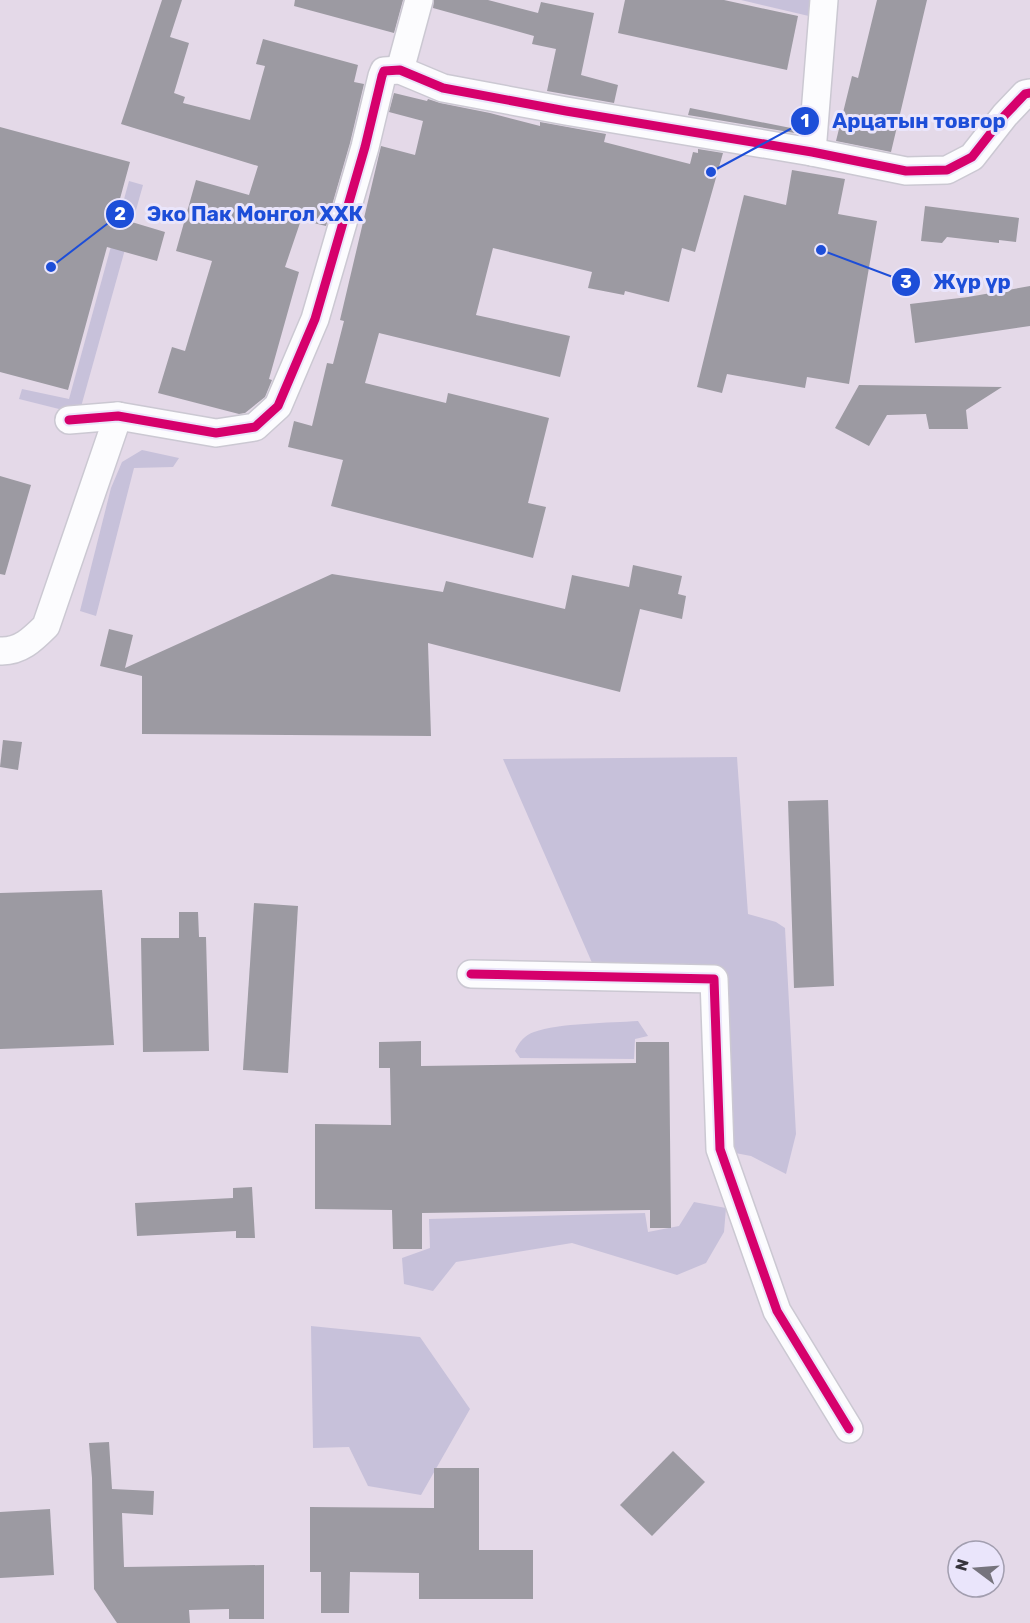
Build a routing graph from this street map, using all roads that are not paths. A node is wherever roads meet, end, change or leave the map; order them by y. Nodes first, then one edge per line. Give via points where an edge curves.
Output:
1 (419, 0) edge
2 (824, 0) edge
3 (400, 70) junction
4 (1030, 93) edge
5 (812, 152) junction
6 (118, 416) junction
7 (69, 420) dead end
8 (0, 651) edge
9 (471, 974) dead end
10 (849, 1429) dead end

1 - 3 street
2 - 5 street
3 - 5 street via 442,88
3 - 6 street via 384,71 381,76 365,147 315,319 278,406 255,427 216,433
4 - 5 street via 1005,115 972,157 948,170 906,171
6 - 7 street
6 - 8 street via 46,626 27,644
9 - 10 street via 714,980 720,1149 777,1311

